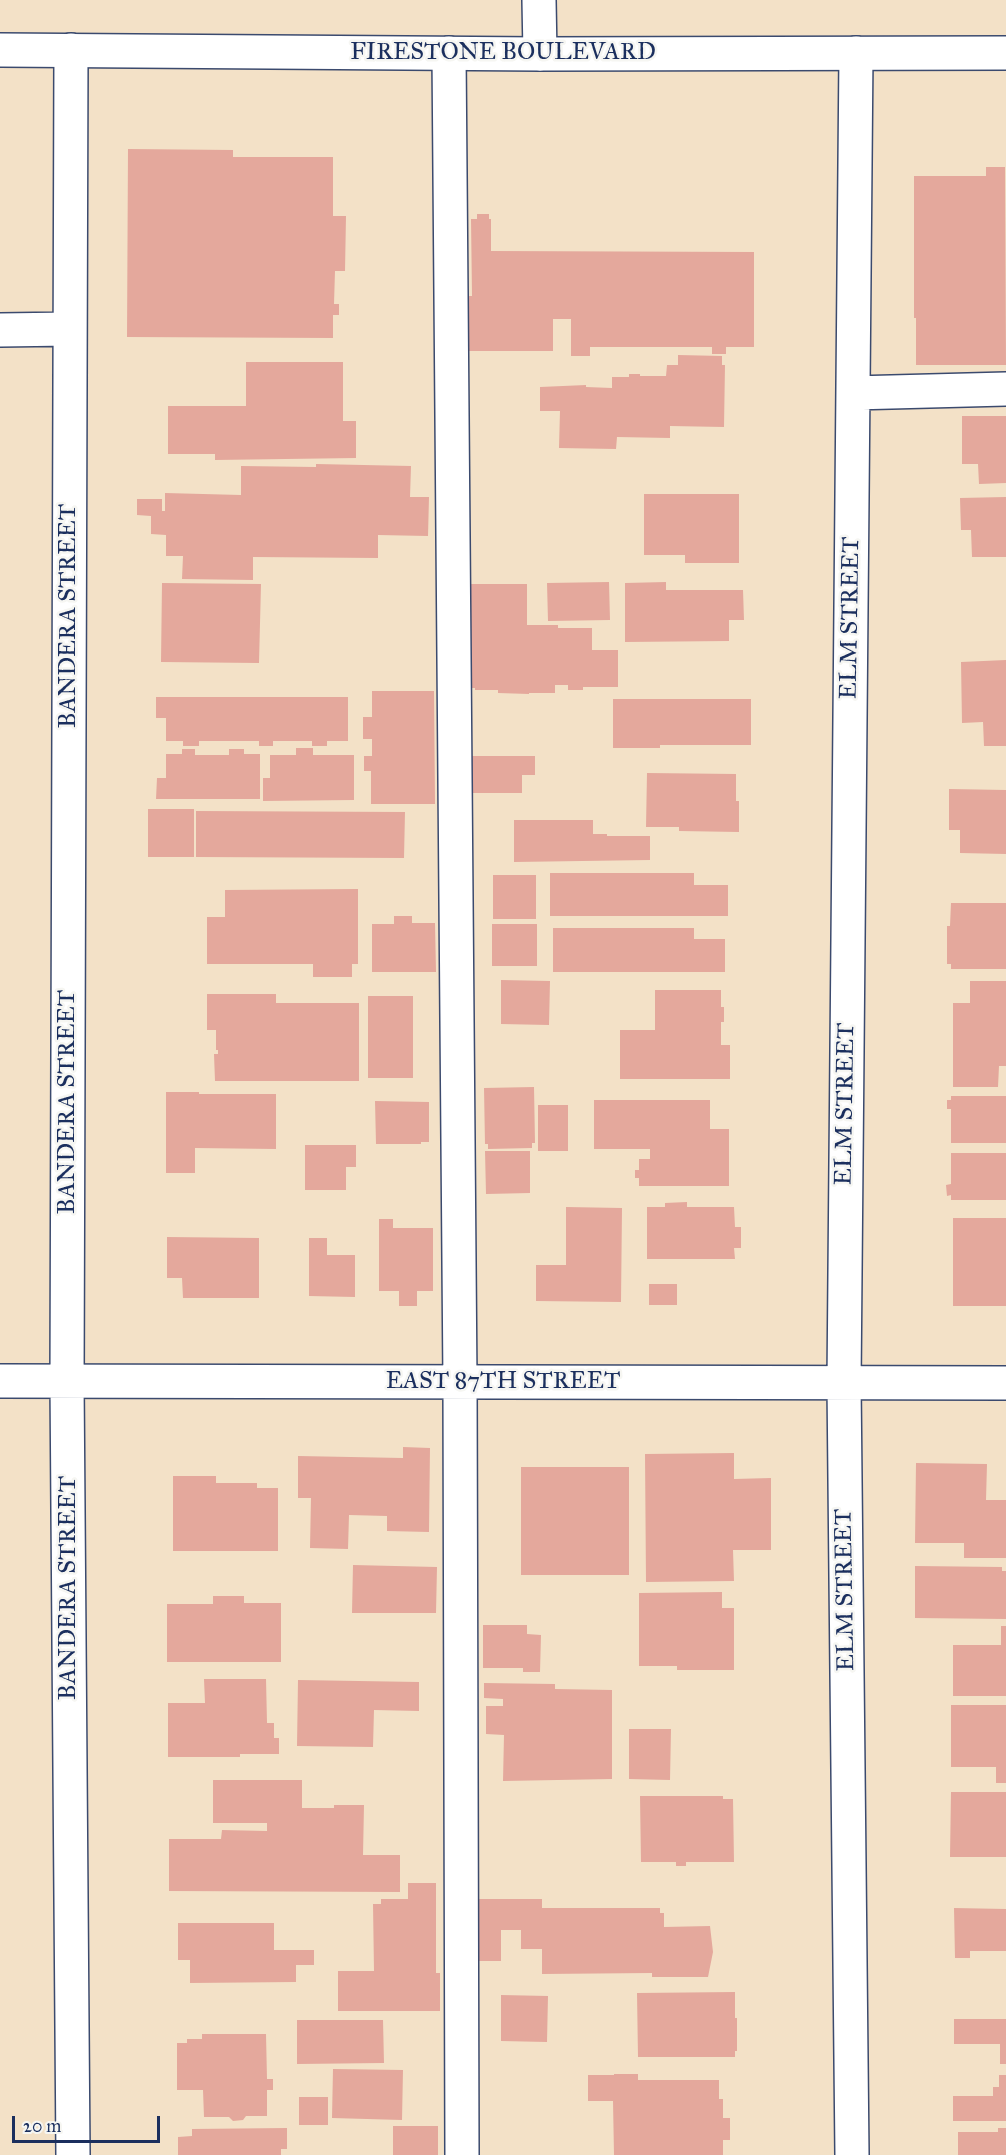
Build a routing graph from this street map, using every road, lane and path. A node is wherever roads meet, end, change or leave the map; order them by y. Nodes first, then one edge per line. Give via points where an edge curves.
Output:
1 (539, 0) edge
2 (0, 50) edge
3 (71, 50) junction
4 (449, 53) junction
5 (856, 53) junction
6 (1006, 53) edge
7 (540, 54) junction
8 (70, 329) junction
9 (0, 330) edge
10 (1006, 389) edge
11 (853, 393) junction
12 (0, 1381) edge
13 (67, 1381) junction
14 (460, 1382) junction
15 (844, 1383) junction
16 (1006, 1383) edge
17 (73, 2155) edge
18 (462, 2155) edge
19 (852, 2155) edge

1 - 7 street
2 - 3 street, FIRESTONE BOULEVARD
3 - 4 street, FIRESTONE BOULEVARD
3 - 8 street, BANDERA STREET
4 - 7 street, FIRESTONE BOULEVARD
4 - 14 street
5 - 6 street, FIRESTONE BOULEVARD
5 - 7 street, FIRESTONE BOULEVARD
5 - 11 street, ELM STREET
8 - 9 street
8 - 13 street, BANDERA STREET
10 - 11 street
11 - 15 street, ELM STREET
12 - 13 street, EAST 87TH STREET
13 - 14 street, EAST 87TH STREET
13 - 17 street, BANDERA STREET
14 - 15 street, EAST 87TH STREET
14 - 18 street
15 - 16 street, EAST 87TH STREET
15 - 19 street, ELM STREET

